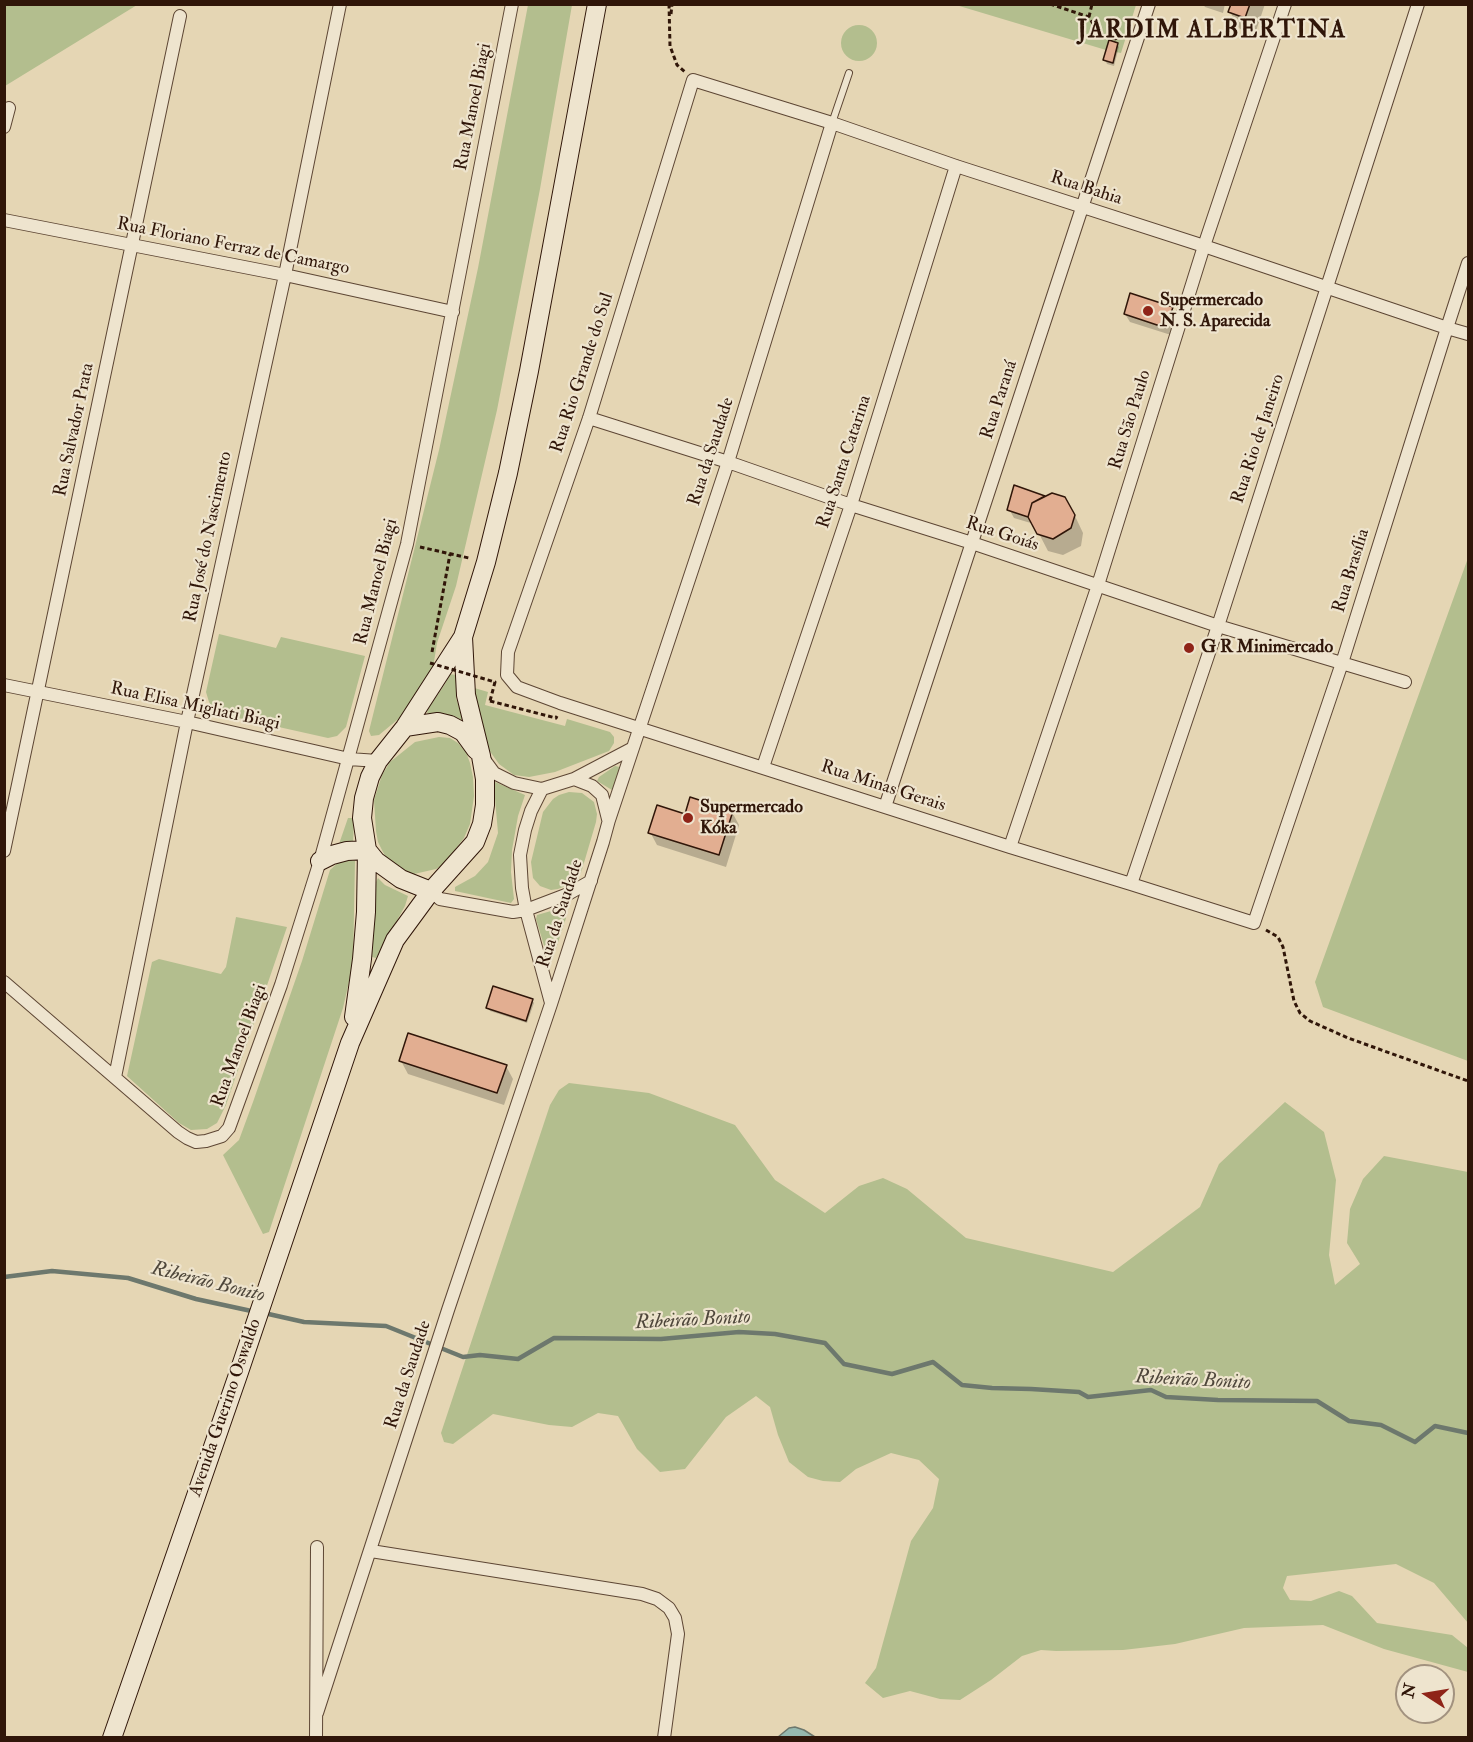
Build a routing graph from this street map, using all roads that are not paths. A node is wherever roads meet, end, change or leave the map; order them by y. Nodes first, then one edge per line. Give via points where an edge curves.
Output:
1 (340, 4) edge
2 (512, 4) edge
3 (597, 4) edge
4 (1149, 4) edge
5 (1285, 4) edge
6 (1418, 4) edge
7 (180, 16) dead end
8 (849, 73) dead end
9 (693, 80) joint
10 (9, 108) dead end
11 (832, 123) junction
12 (4, 127) edge
13 (956, 166) junction
14 (1082, 207) junction
15 (4, 220) edge
16 (132, 245) junction
17 (1204, 246) junction
18 (1468, 263) edge
19 (285, 275) junction
20 (1327, 288) junction
21 (453, 312) junction
22 (1447, 328) junction
23 (1468, 334) edge
24 (589, 418) junction
25 (728, 462) junction
26 (850, 505) junction
27 (972, 543) junction
28 (1098, 585) junction
29 (1218, 626) junction
30 (463, 637) junction
31 (1342, 663) junction
32 (507, 675) joint
33 (1406, 682) dead end
34 (4, 685) edge
35 (38, 693) junction
36 (187, 722) junction
37 (405, 727) junction
38 (639, 728) junction
39 (633, 748) junction
40 (481, 756) junction
41 (349, 759) junction
42 (378, 761) junction
43 (763, 767) junction
44 (574, 779) junction
45 (543, 789) junction
46 (885, 807) junction
47 (609, 820) junction
48 (1010, 847) junction
49 (367, 850) junction
50 (4, 851) edge
51 (320, 861) junction
52 (591, 881) junction
53 (1131, 884) junction
54 (431, 891) junction
55 (526, 910) junction
56 (1254, 923) joint
57 (4, 982) edge
58 (551, 1004) junction
59 (350, 1042) junction
60 (115, 1077) junction
61 (317, 1547) dead end
62 (371, 1551) junction
63 (317, 1713) junction
64 (112, 1737) edge
65 (316, 1737) edge
66 (664, 1737) edge

1 - 19 street, Rua José do Nascimento
2 - 21 street, Rua Manoel Biagi
3 - 30 main road via 508,473
4 - 14 street, Rua Paraná
5 - 17 street, Rua São Paulo
6 - 20 street, Rua Rio de Janeiro
7 - 16 street, Rua Salvador Prata
8 - 11 lane
9 - 11 street, Rua Bahia
9 - 24 street, Rua Rio Grande do Sul
10 - 12 street
11 - 13 street, Rua Bahia
11 - 25 street, Rua da Saudade
13 - 14 street, Rua Bahia
13 - 26 street, Rua Santa Catarina
14 - 17 street, Rua Bahia
14 - 27 street, Rua Paraná
15 - 16 street, Rua Floriano Ferraz de Camargo
16 - 19 street, Rua Floriano Ferraz de Camargo
16 - 35 street, Rua Salvador Prata
17 - 20 street, Rua Bahia
17 - 28 street, Rua São Paulo
18 - 22 street, Rua Brasília
19 - 21 street, Rua Floriano Ferraz de Camargo
19 - 36 street, Rua José do Nascimento
20 - 22 street, Rua Bahia
20 - 29 street, Rua Rio de Janeiro
21 - 41 street, Rua Manoel Biagi via 407,544
22 - 23 street, Rua Bahia
22 - 31 street, Rua Brasília
24 - 25 street, Rua Goiás
24 - 32 street, Rua Rio Grande do Sul via 508,652
25 - 26 street, Rua Goiás
25 - 38 street, Rua da Saudade
26 - 27 street, Rua Goiás
26 - 43 street, Rua Santa Catarina
27 - 28 street, Rua Goiás
27 - 46 street, Rua Paraná
28 - 29 street, Rua Goiás
28 - 48 street, Rua São Paulo
29 - 31 street, Rua Goiás
29 - 53 street, Rua Rio de Janeiro
30 - 37 main road, Avenida Guerino Oswaldo
30 - 40 main road, Avenida Guerino Oswaldo via 466,695
31 - 33 street, Rua Goiás
31 - 56 street, Rua Brasília
32 - 38 street, Rua Minas Gerais via 517,687
34 - 35 street, Rua Elisa Migliati Biagi
35 - 36 street, Rua Elisa Migliati Biagi
35 - 50 street, Rua Salvador Prata
36 - 41 street, Rua Elisa Migliati Biagi
36 - 60 street, Rua José do Nascimento
37 - 40 main road via 438,722 450,725 463,732
37 - 42 main road, Avenida Guerino Oswaldo
38 - 39 street, Rua da Saudade
38 - 43 street, Rua Minas Gerais
39 - 44 street
39 - 47 street, Rua da Saudade
40 - 45 street via 495,773 514,783
40 - 54 main road, Avenida Guerino Oswaldo via 485,779 482,824 475,842
41 - 42 street, Rua Elisa Migliati Biagi
41 - 51 street, Rua Manoel Biagi
42 - 49 main road, Avenida Guerino Oswaldo via 364,798 362,818
43 - 46 street, Rua Minas Gerais
44 - 45 street
44 - 47 street via 602,795
45 - 55 street via 531,811 520,855
46 - 48 street, Rua Minas Gerais
47 - 52 street, Rua da Saudade
48 - 53 street, Rua Minas Gerais
49 - 51 main road via 347,851
49 - 54 main road via 401,879
49 - 59 main road, Avenida Guerino Oswaldo via 362,959
51 - 60 street, Rua Manoel Biagi via 281,985 229,1128 222,1136 196,1142 178,1132
52 - 55 street
52 - 58 street, Rua da Saudade
53 - 56 street, Rua Minas Gerais
54 - 55 street via 440,899 513,912
54 - 59 main road, Avenida Guerino Oswaldo via 395,940
55 - 58 street
57 - 60 street
58 - 62 street, Rua da Saudade
59 - 64 main road, Avenida Guerino Oswaldo
61 - 63 street
62 - 63 street, Rua da Saudade
62 - 66 street via 657,1599 675,1618 678,1634
63 - 65 street

